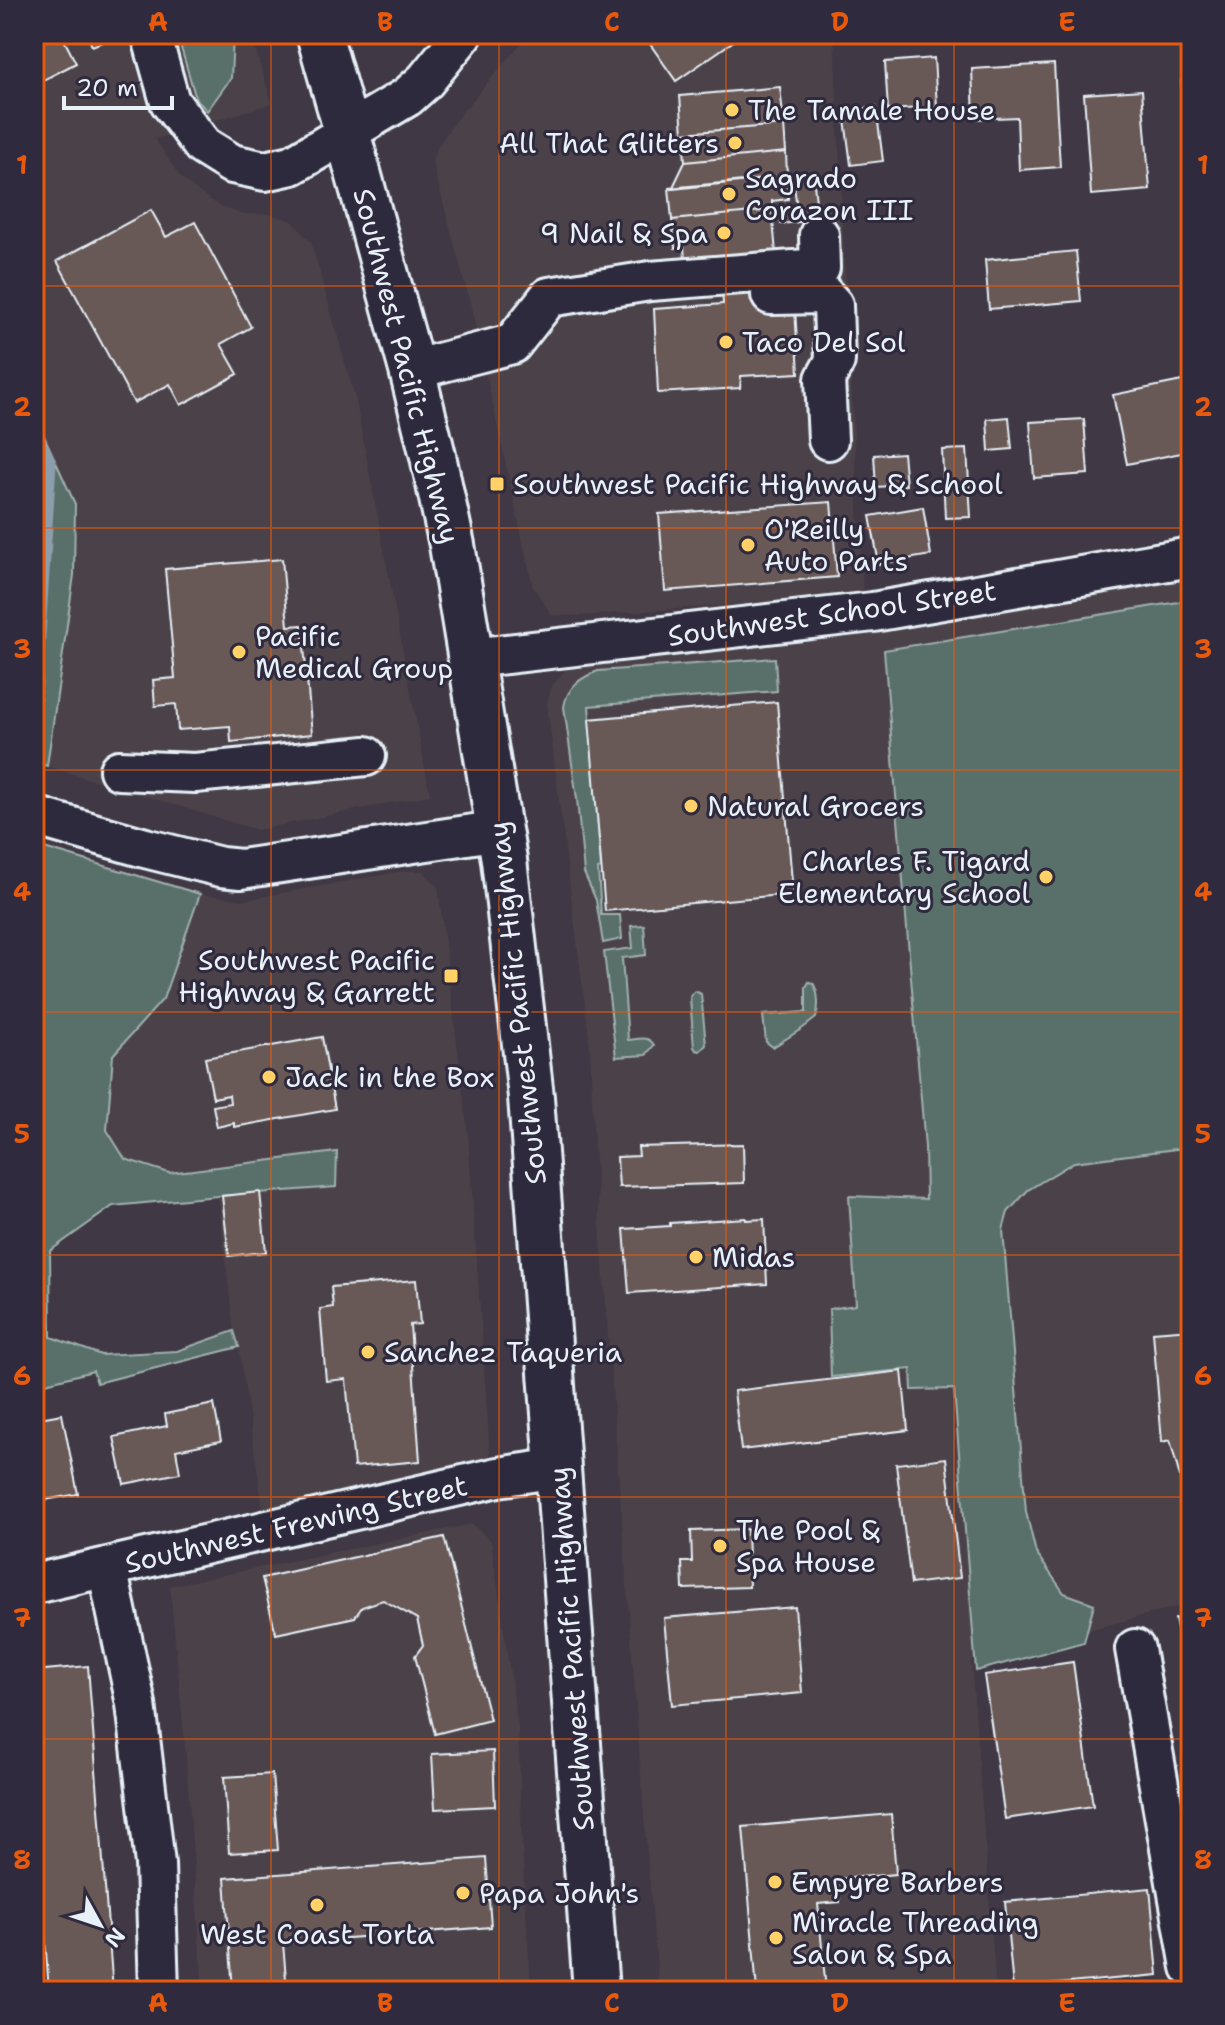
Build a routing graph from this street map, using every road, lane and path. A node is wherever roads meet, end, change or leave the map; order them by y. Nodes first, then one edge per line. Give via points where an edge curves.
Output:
1 (151, 34) edge
2 (319, 34) edge
3 (463, 34) edge
4 (347, 132) junction
5 (650, 281) junction
6 (833, 305) junction
7 (412, 370) junction
8 (828, 440) dead end
9 (1191, 557) edge
10 (471, 658) junction
11 (366, 756) dead end
12 (119, 770) dead end
13 (34, 816) edge
14 (500, 830) junction
15 (558, 1468) junction
16 (107, 1567) junction
17 (34, 1584) edge
18 (1135, 1649) dead end
19 (1191, 1967) edge
20 (159, 1991) edge
21 (596, 1991) edge

1 - 4 street via 170,102 203,146 232,164 265,171 292,165
2 - 4 highway, Southwest Pacific Highway
3 - 4 street via 407,97
4 - 7 highway, Southwest Pacific Highway
5 - 6 street via 704,295 823,294
5 - 6 street via 819,252
5 - 7 street via 549,297 512,344
6 - 8 street via 835,361 825,379
7 - 10 highway, Southwest Pacific Highway via 452,545
9 - 10 street, Southwest School Street via 873,612
10 - 14 highway, Southwest Pacific Highway
11 - 12 street via 195,773
13 - 14 street via 241,869
14 - 15 highway, Southwest Pacific Highway via 531,1097
15 - 16 street, Southwest Frewing Street via 498,1477
15 - 21 highway, Southwest Pacific Highway
16 - 17 street, Southwest Frewing Street
16 - 20 street via 138,1719 155,1864
18 - 19 street

